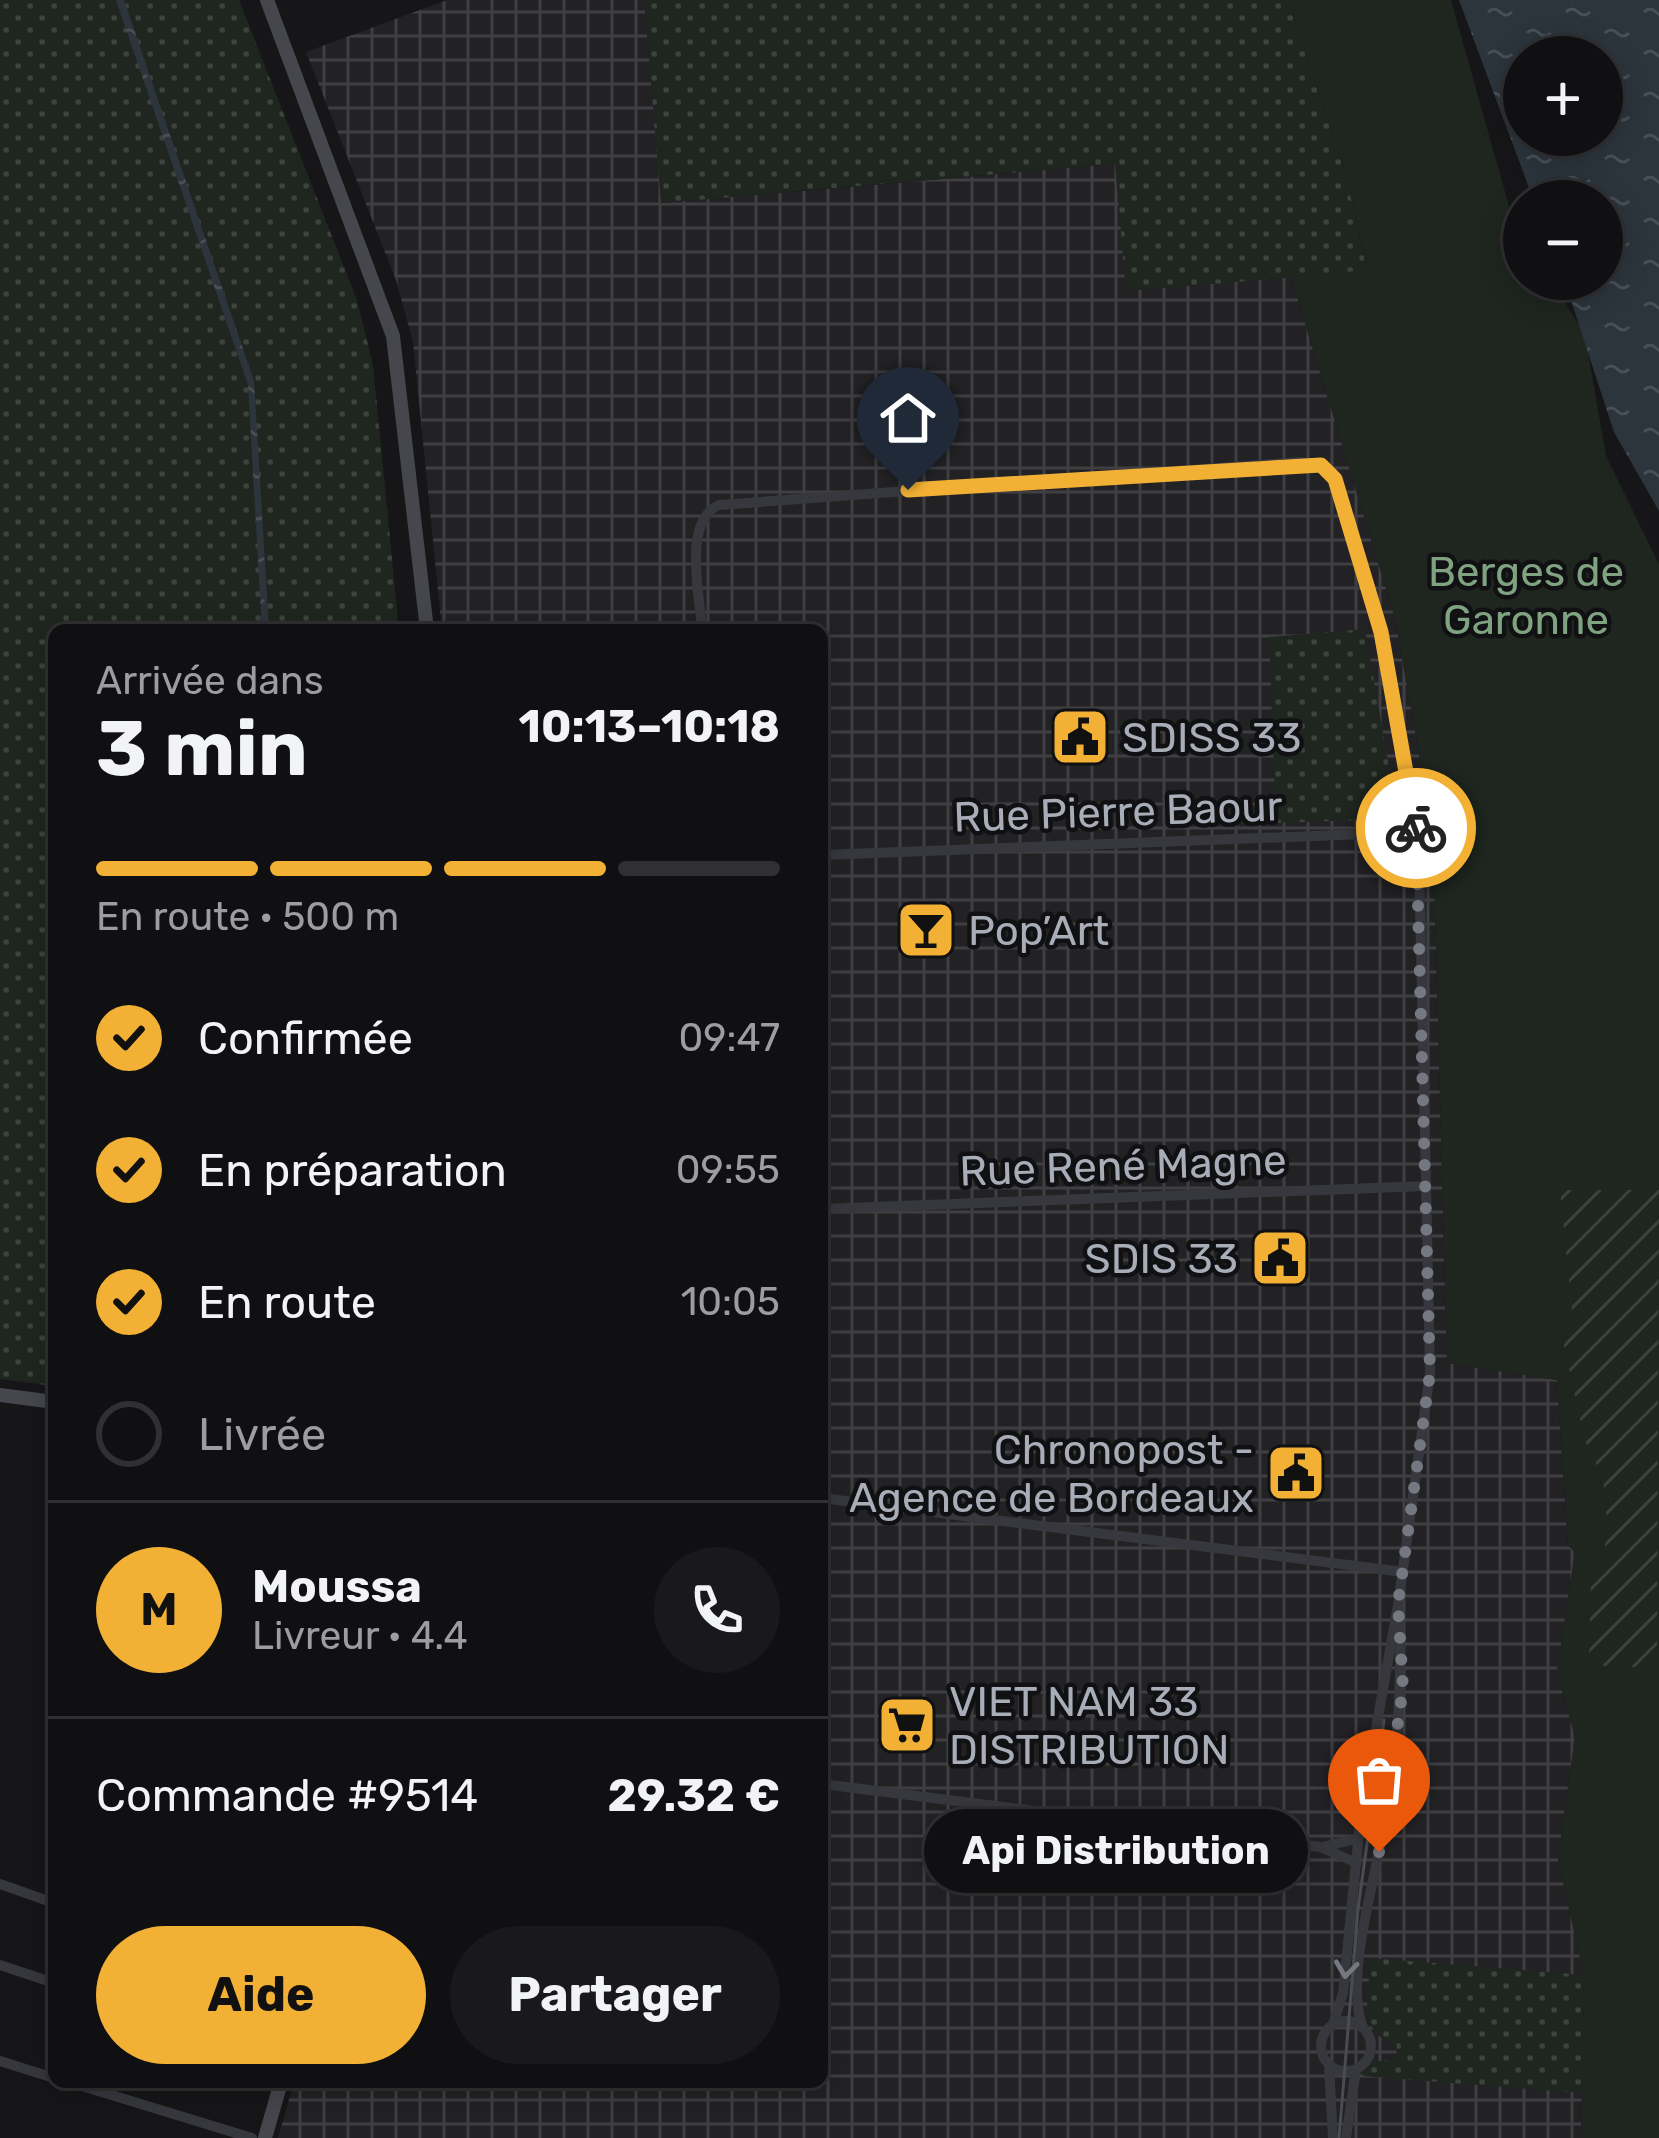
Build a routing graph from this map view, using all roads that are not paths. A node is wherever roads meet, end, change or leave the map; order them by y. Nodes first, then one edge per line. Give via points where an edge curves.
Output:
1 (266, 0) edge
2 (426, 624) edge
3 (701, 624) edge
4 (1416, 832) junction
5 (828, 855) edge
6 (1426, 1186) junction
7 (828, 1209) edge
8 (0, 1395) edge
9 (48, 1401) edge
10 (828, 1499) edge
11 (1403, 1572) junction
12 (1398, 1604) junction
13 (828, 1785) edge
14 (1358, 1838) junction
15 (1320, 1847) junction
16 (1357, 1863) junction
17 (0, 1884) edge
18 (48, 1901) edge
19 (0, 1965) edge
20 (48, 1981) edge
21 (1333, 2025) junction
22 (1363, 2028) junction
23 (0, 2061) edge
24 (1329, 2066) junction
25 (1356, 2069) junction
26 (48, 2076) edge
27 (89, 2088) edge
28 (279, 2088) edge
29 (252, 2138) edge
30 (265, 2138) edge
31 (1333, 2138) edge
32 (1346, 2138) edge

1 - 2 main road via 393,336
3 - 4 street via 698,528 719,505 1321,465 1335,479 1381,632
4 - 5 street, Rue Pierre Baour
4 - 6 street
6 - 7 street, Rue René Magne
6 - 11 street via 1430,1373
8 - 9 main road
10 - 11 street
11 - 12 street
12 - 14 street
12 - 22 street via 1403,1688 1364,1931
13 - 15 street
14 - 15 street
14 - 16 street
15 - 16 street
16 -> 21 street
17 - 18 street
19 - 20 street
21 - 22 street
21 - 24 street via 1321,2044
22 - 25 street via 1371,2049
23 - 26 street
24 - 25 street
24 - 31 street
25 - 32 street
27 - 29 street
28 - 30 main road

